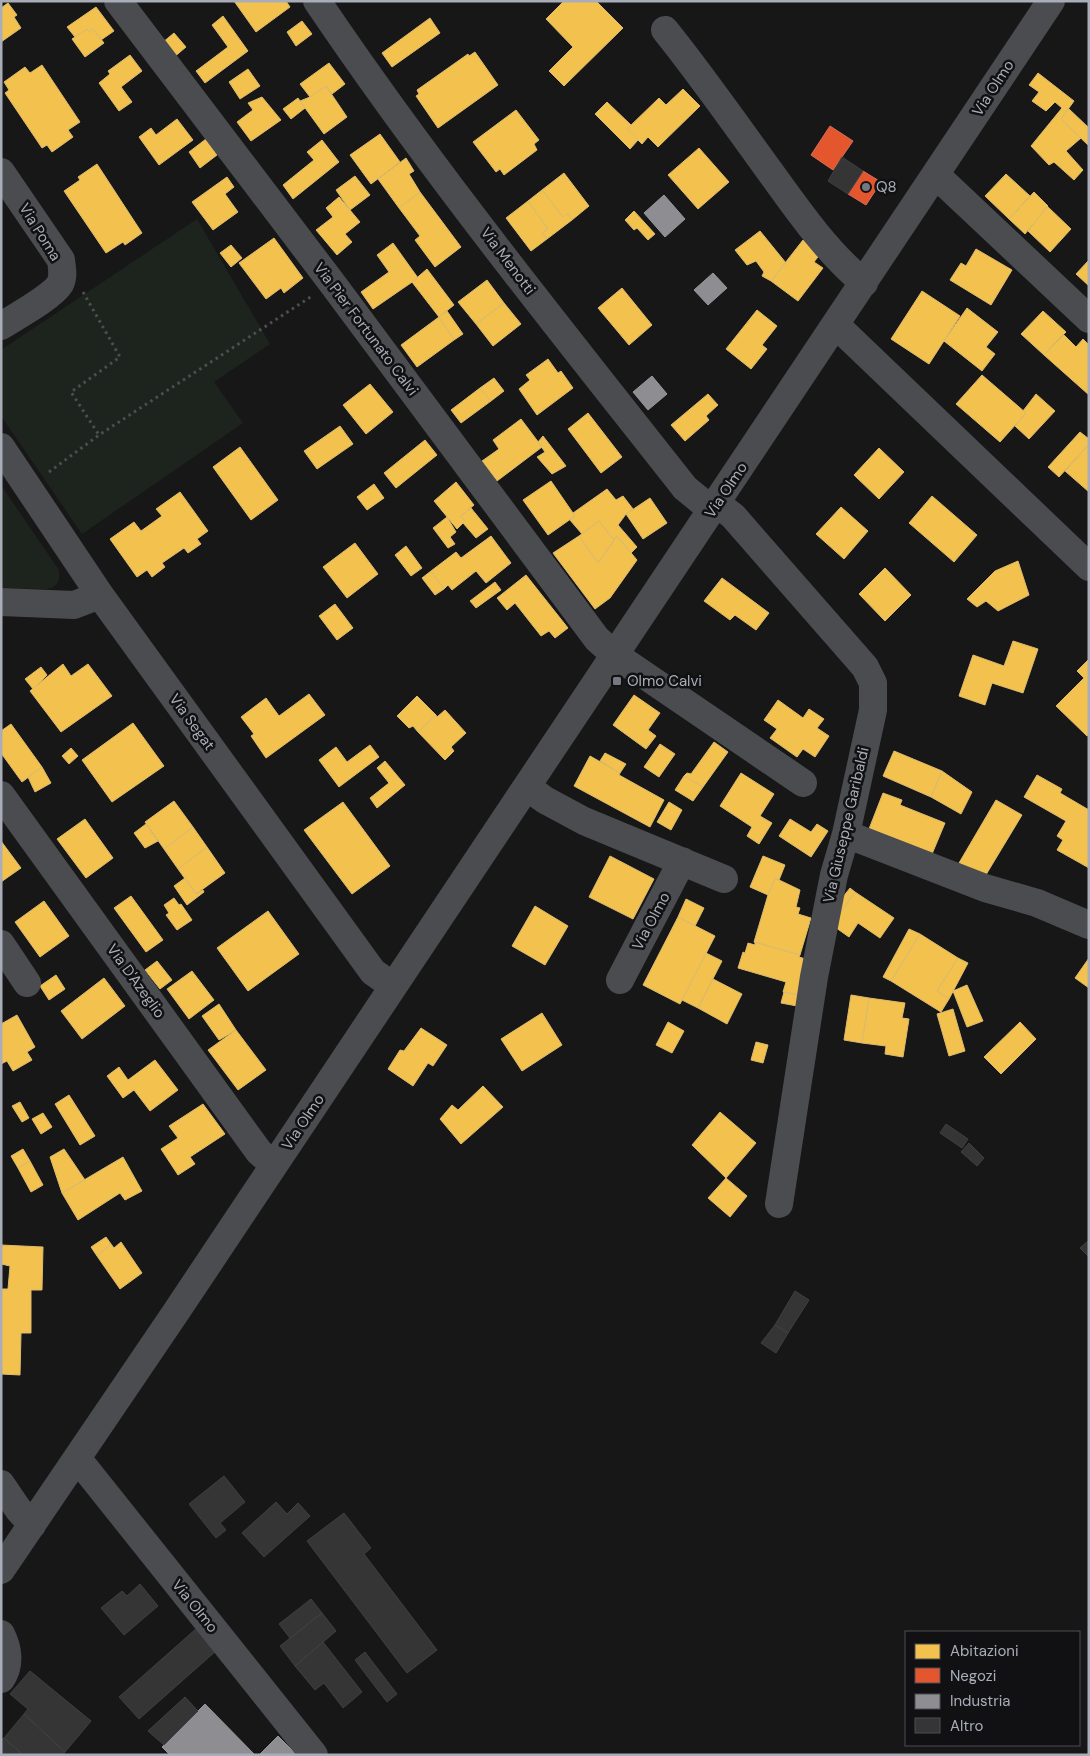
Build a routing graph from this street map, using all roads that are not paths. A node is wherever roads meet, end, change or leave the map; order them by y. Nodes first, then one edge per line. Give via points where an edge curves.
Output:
1 (118, 1) edge
2 (318, 1) edge
3 (1051, 1) edge
4 (665, 30) dead end
5 (1, 172) edge
6 (936, 175) junction
7 (864, 283) junction
8 (1089, 319) edge
9 (836, 324) junction
10 (1, 326) edge
11 (1, 448) edge
12 (714, 507) junction
13 (1089, 567) edge
14 (100, 595) junction
15 (1, 602) edge
16 (615, 655) junction
17 (803, 783) dead end
18 (527, 786) junction
19 (1, 795) edge
20 (846, 834) junction
21 (682, 861) junction
22 (724, 879) dead end
23 (1089, 925) edge
24 (1, 944) edge
25 (620, 980) dead end
26 (27, 983) dead end
27 (393, 986) junction
28 (274, 1165) junction
29 (779, 1204) dead end
30 (77, 1458) junction
31 (1, 1484) edge
32 (32, 1525) junction
33 (1, 1570) edge
34 (1, 1634) edge
35 (1, 1679) edge
36 (314, 1755) edge

1 - 16 street, Via Pier Fortunato Calvi via 598,640
2 - 12 street, Via Menotti via 387,102 556,324 685,488
3 - 6 street, Via Olmo
4 - 7 street via 807,223 848,270
5 - 10 street, Via Poma via 60,260 63,274 59,285 49,295
6 - 7 street, Via Olmo
6 - 8 street
7 - 9 street, Via Olmo
9 - 12 street, Via Olmo
9 - 13 street
11 - 14 street, Via Segat
12 - 16 street, Via Olmo
12 - 20 street, Via Giuseppe Garibaldi via 732,516 865,667 873,683 873,710
14 - 15 street via 74,605
14 - 27 street, Via Segat via 373,972
16 - 17 street
16 - 18 street, Via Olmo
18 - 21 street via 545,800 584,821
18 - 27 street, Via Olmo
19 - 28 street, Via D'Azeglio via 260,1152
20 - 23 street
20 - 29 street, Via Giuseppe Garibaldi via 834,875 814,977
21 - 22 street
21 - 25 street, Via Olmo
24 - 26 street
27 - 28 street, Via Olmo
28 - 30 street, Via Olmo
30 - 32 street, Via Olmo
30 - 36 street, Via Olmo
31 - 32 street
32 - 33 street, Via Olmo
34 - 35 street via 8,1656

